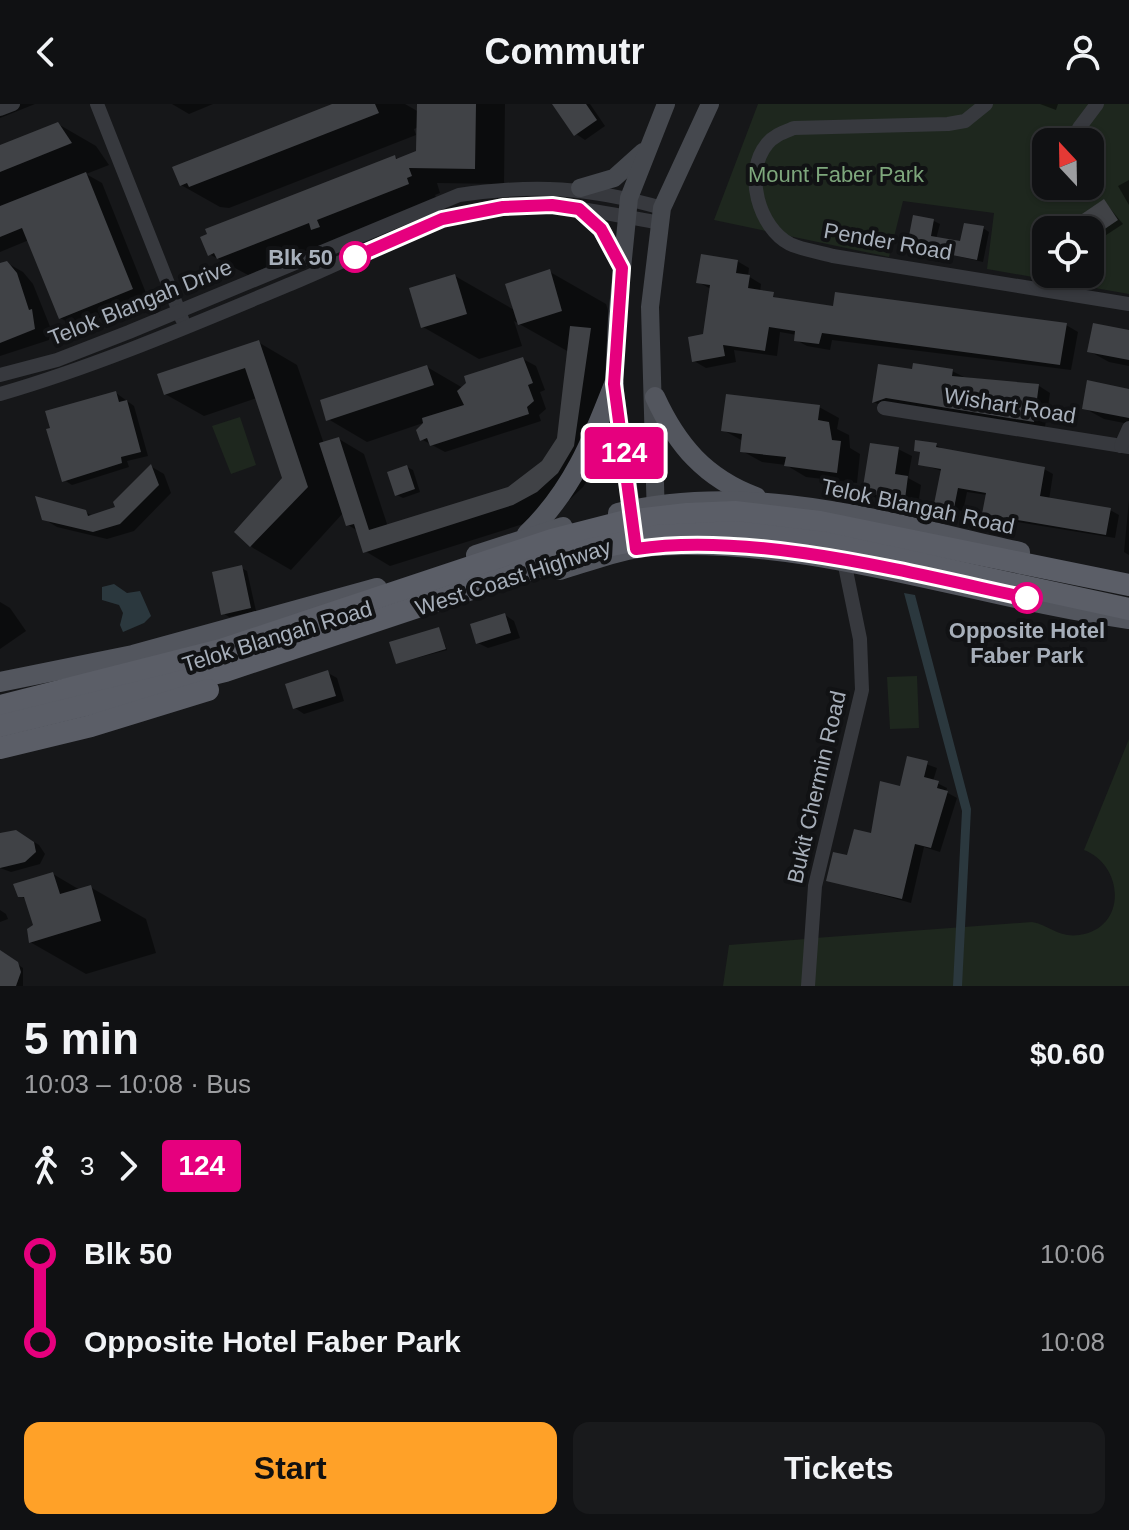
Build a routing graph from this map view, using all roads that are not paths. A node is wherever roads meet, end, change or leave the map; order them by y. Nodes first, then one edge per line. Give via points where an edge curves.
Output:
1 (13, 104) edge
2 (97, 104) edge
3 (666, 104) edge
4 (710, 104) edge
5 (986, 104) edge
6 (1097, 104) edge
7 (0, 109) edge
8 (1079, 128) dead end
9 (645, 150) junction
10 (580, 188) junction
11 (628, 208) junction
12 (579, 209) junction
13 (661, 215) junction
14 (622, 268) junction
15 (1129, 304) edge
16 (179, 312) junction
17 (186, 327) junction
18 (0, 375) edge
19 (614, 384) junction
20 (0, 394) edge
21 (655, 397) junction
22 (884, 408) dead end
23 (1129, 428) edge
24 (1125, 446) edge
25 (771, 503) junction
26 (657, 506) junction
27 (822, 509) junction
28 (632, 510) junction
29 (524, 536) junction
30 (645, 547) junction
31 (845, 562) junction
32 (425, 574) junction
33 (1129, 575) edge
34 (1129, 585) edge
35 (446, 607) junction
36 (1129, 609) edge
37 (1129, 619) edge
38 (325, 640) junction
39 (0, 682) edge
40 (0, 706) edge
41 (0, 729) edge
42 (0, 748) edge
43 (808, 986) edge

1 - 7 street
2 - 16 street
3 - 9 main road
4 - 13 main road
5 - 15 street, Pender Road via 965,121 948,124 794,128 779,134 767,144 757,174 757,198 767,224 790,244 833,256
6 - 8 street
9 - 10 main road via 614,178
9 - 11 main road
10 - 11 street, Telok Blangah Drive
10 - 16 street, Telok Blangah Drive via 459,195
11 - 12 street, Telok Blangah Drive
11 - 13 street, Telok Blangah Drive
11 - 14 main road
12 - 14 main road via 601,229
12 - 17 street, Telok Blangah Drive via 503,207 442,219
13 - 21 main road via 650,307
14 - 19 main road
16 - 17 street
16 - 18 street, Telok Blangah Drive via 57,360
17 - 20 street, Telok Blangah Drive via 60,377
19 - 28 main road
19 - 29 main road via 575,477 552,510
21 - 25 main road via 697,463 724,484
21 - 26 main road
22 - 24 street, Wishart Road
23 - 24 street
25 - 26 main road, Telok Blangah Road
25 - 27 main road, Telok Blangah Road
26 - 28 main road, Telok Blangah Road
26 - 30 main road
27 - 31 street, Bukit Chermin Road via 835,527
27 - 33 main road, Telok Blangah Road
28 - 29 main road, Telok Blangah Road
28 - 30 main road
29 - 32 main road, Telok Blangah Road
30 - 31 main road, Telok Blangah Road via 738,545
30 - 35 main road, Telok Blangah Road
31 - 37 main road, Telok Blangah Road
31 - 43 street, Bukit Chermin Road via 860,639 862,690 815,886
32 - 35 main road via 444,585
32 - 39 main road, Telok Blangah Road via 133,655
34 - 40 highway, West Coast Highway via 820,522 735,512 687,514 626,521 552,540 221,650
35 - 41 main road, Telok Blangah Road via 281,664 86,716
36 - 38 highway, West Coast Highway via 825,543 735,532 641,538 592,549
38 - 41 highway, West Coast Highway
38 - 42 highway via 290,664 91,726

